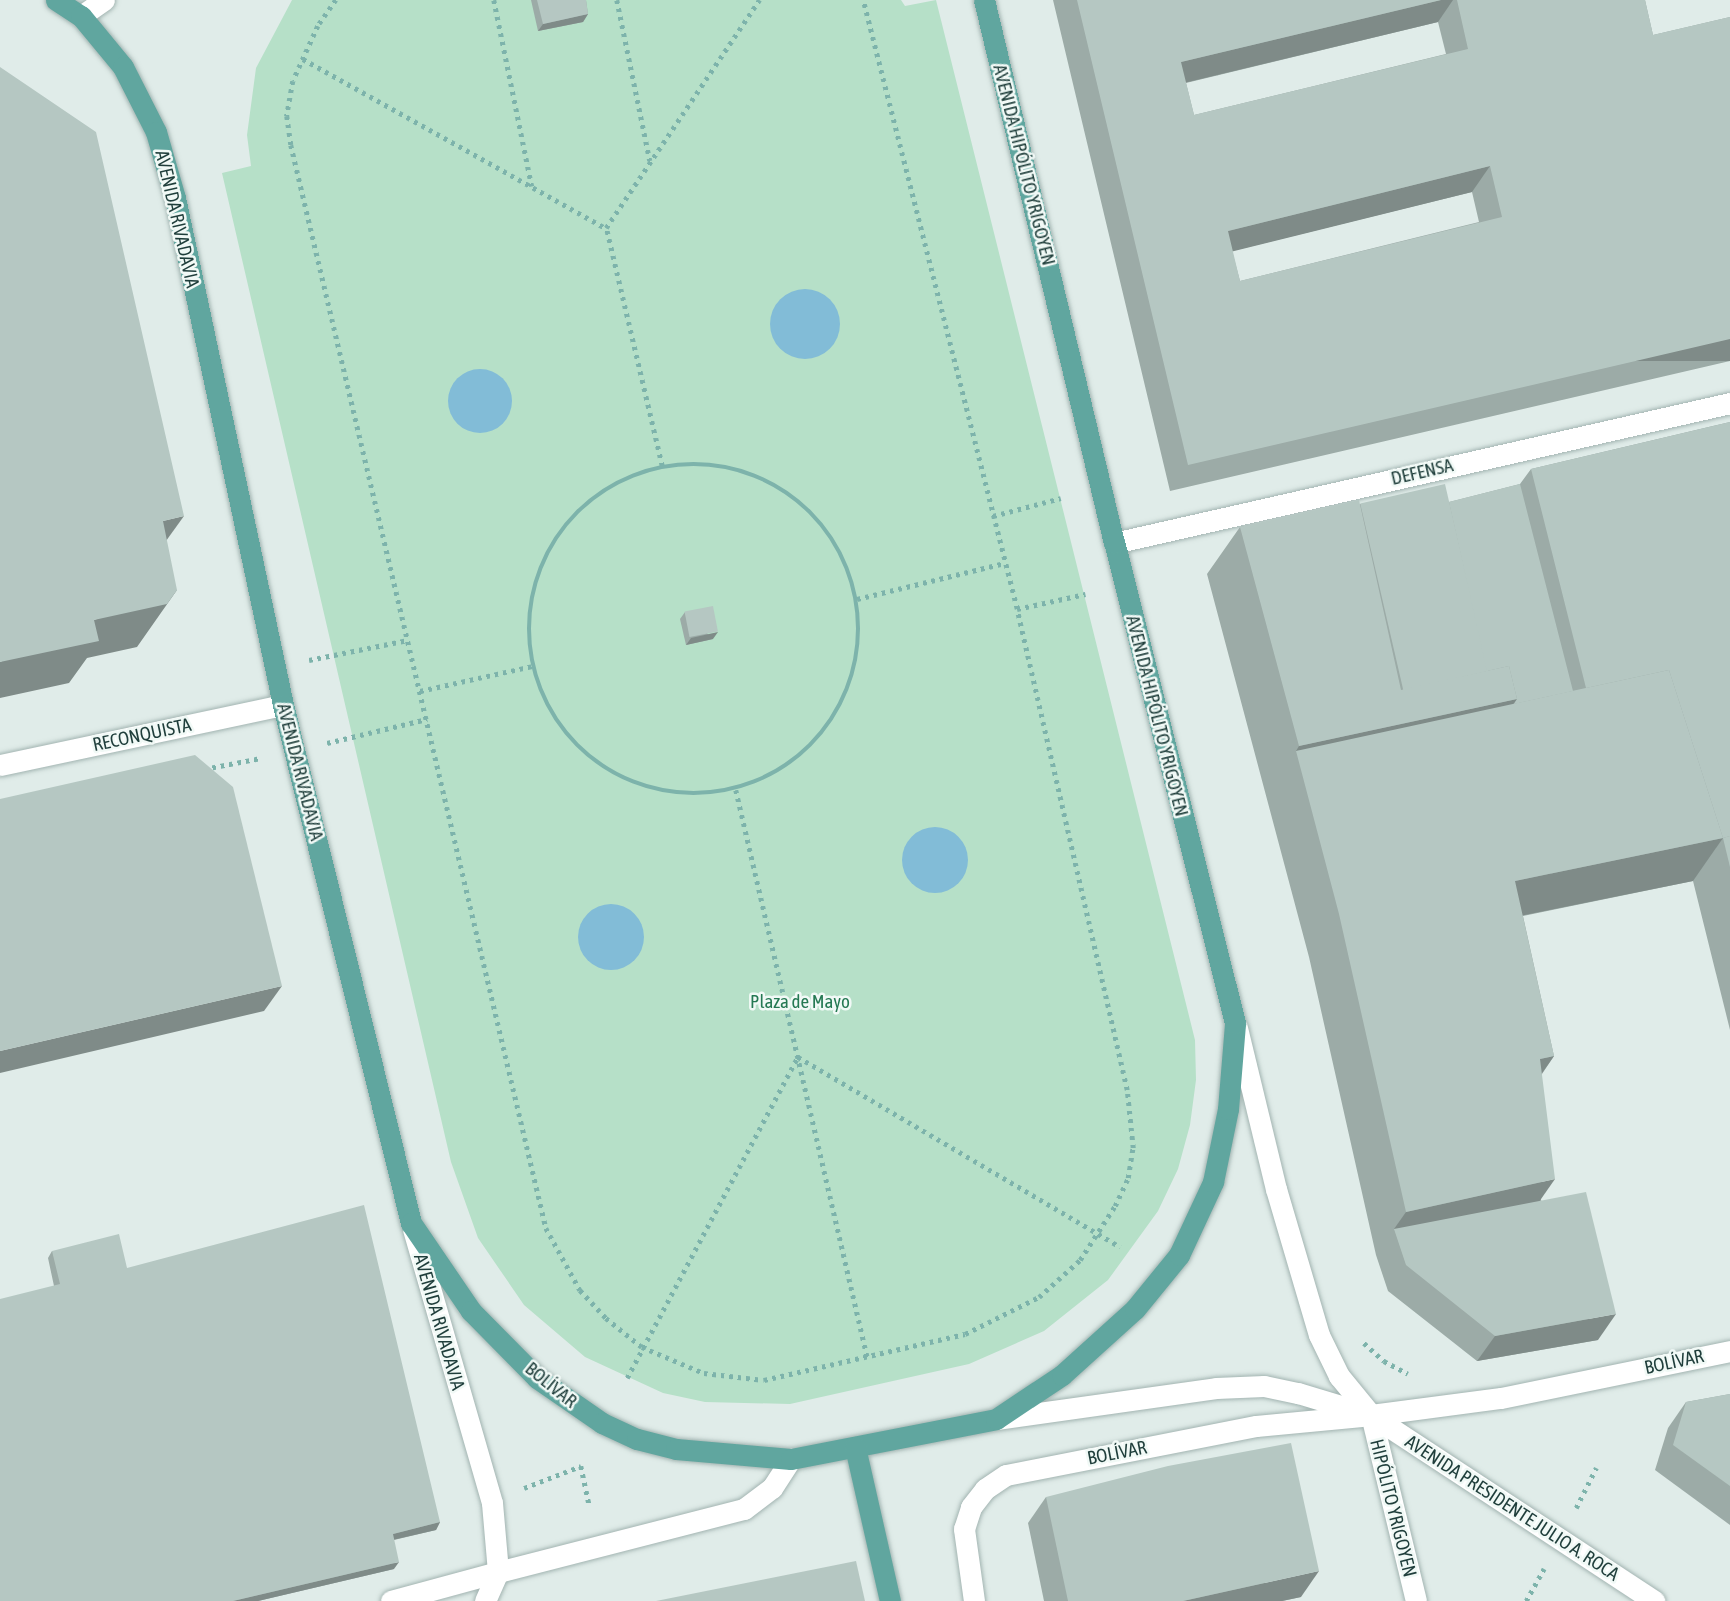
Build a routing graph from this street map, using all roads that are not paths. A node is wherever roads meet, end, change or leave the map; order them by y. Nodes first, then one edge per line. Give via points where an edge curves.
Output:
1 (56, 0) edge
2 (104, 0) edge
3 (984, 0) edge
4 (81, 16) junction
5 (1730, 403) edge
6 (1114, 542) junction
7 (283, 705) junction
8 (0, 765) edge
9 (1236, 1023) junction
10 (411, 1223) junction
11 (1730, 1351) edge
12 (1371, 1415) junction
13 (996, 1419) junction
14 (855, 1447) junction
15 (791, 1459) junction
16 (498, 1572) junction
17 (391, 1601) edge
18 (485, 1601) edge
19 (890, 1601) edge
20 (974, 1601) edge
21 (1416, 1601) edge
22 (1654, 1601) edge

1 - 4 main road, AVENIDA RIVADAVIA
2 - 4 street
3 - 6 main road, AVENIDA HIPÓLITO YRIGOYEN
4 - 7 main road, AVENIDA RIVADAVIA via 123,67 156,132 175,198
5 - 6 street, DEFENSA
6 - 9 main road, AVENIDA HIPÓLITO YRIGOYEN
7 - 8 street, RECONQUISTA
7 - 10 main road, AVENIDA RIVADAVIA
9 - 12 street, AVENIDA HIPÓLITO YRIGOYEN via 1276,1189 1319,1335 1339,1376
9 - 13 main road, BOLÍVAR via 1228,1109 1213,1181 1179,1255 1135,1309 1096,1347
10 - 15 main road, BOLÍVAR via 471,1311 537,1378 602,1423 676,1449
10 - 16 street, AVENIDA RIVADAVIA via 492,1503
11 - 12 street, BOLÍVAR via 1501,1398
12 - 13 street, BOLÍVAR via 1298,1393 1249,1386
12 - 20 street, BOLÍVAR via 1256,1426 1006,1475 985,1489 971,1507 964,1529
12 - 21 street, HIPÓLITO YRIGOYEN
12 - 22 street, AVENIDA PRESIDENTE JULIO A. ROCA
13 - 14 main road, BOLÍVAR
14 - 15 main road, BOLÍVAR
14 - 19 main road
15 - 16 street via 772,1488 744,1509
16 - 17 street
16 - 18 street

